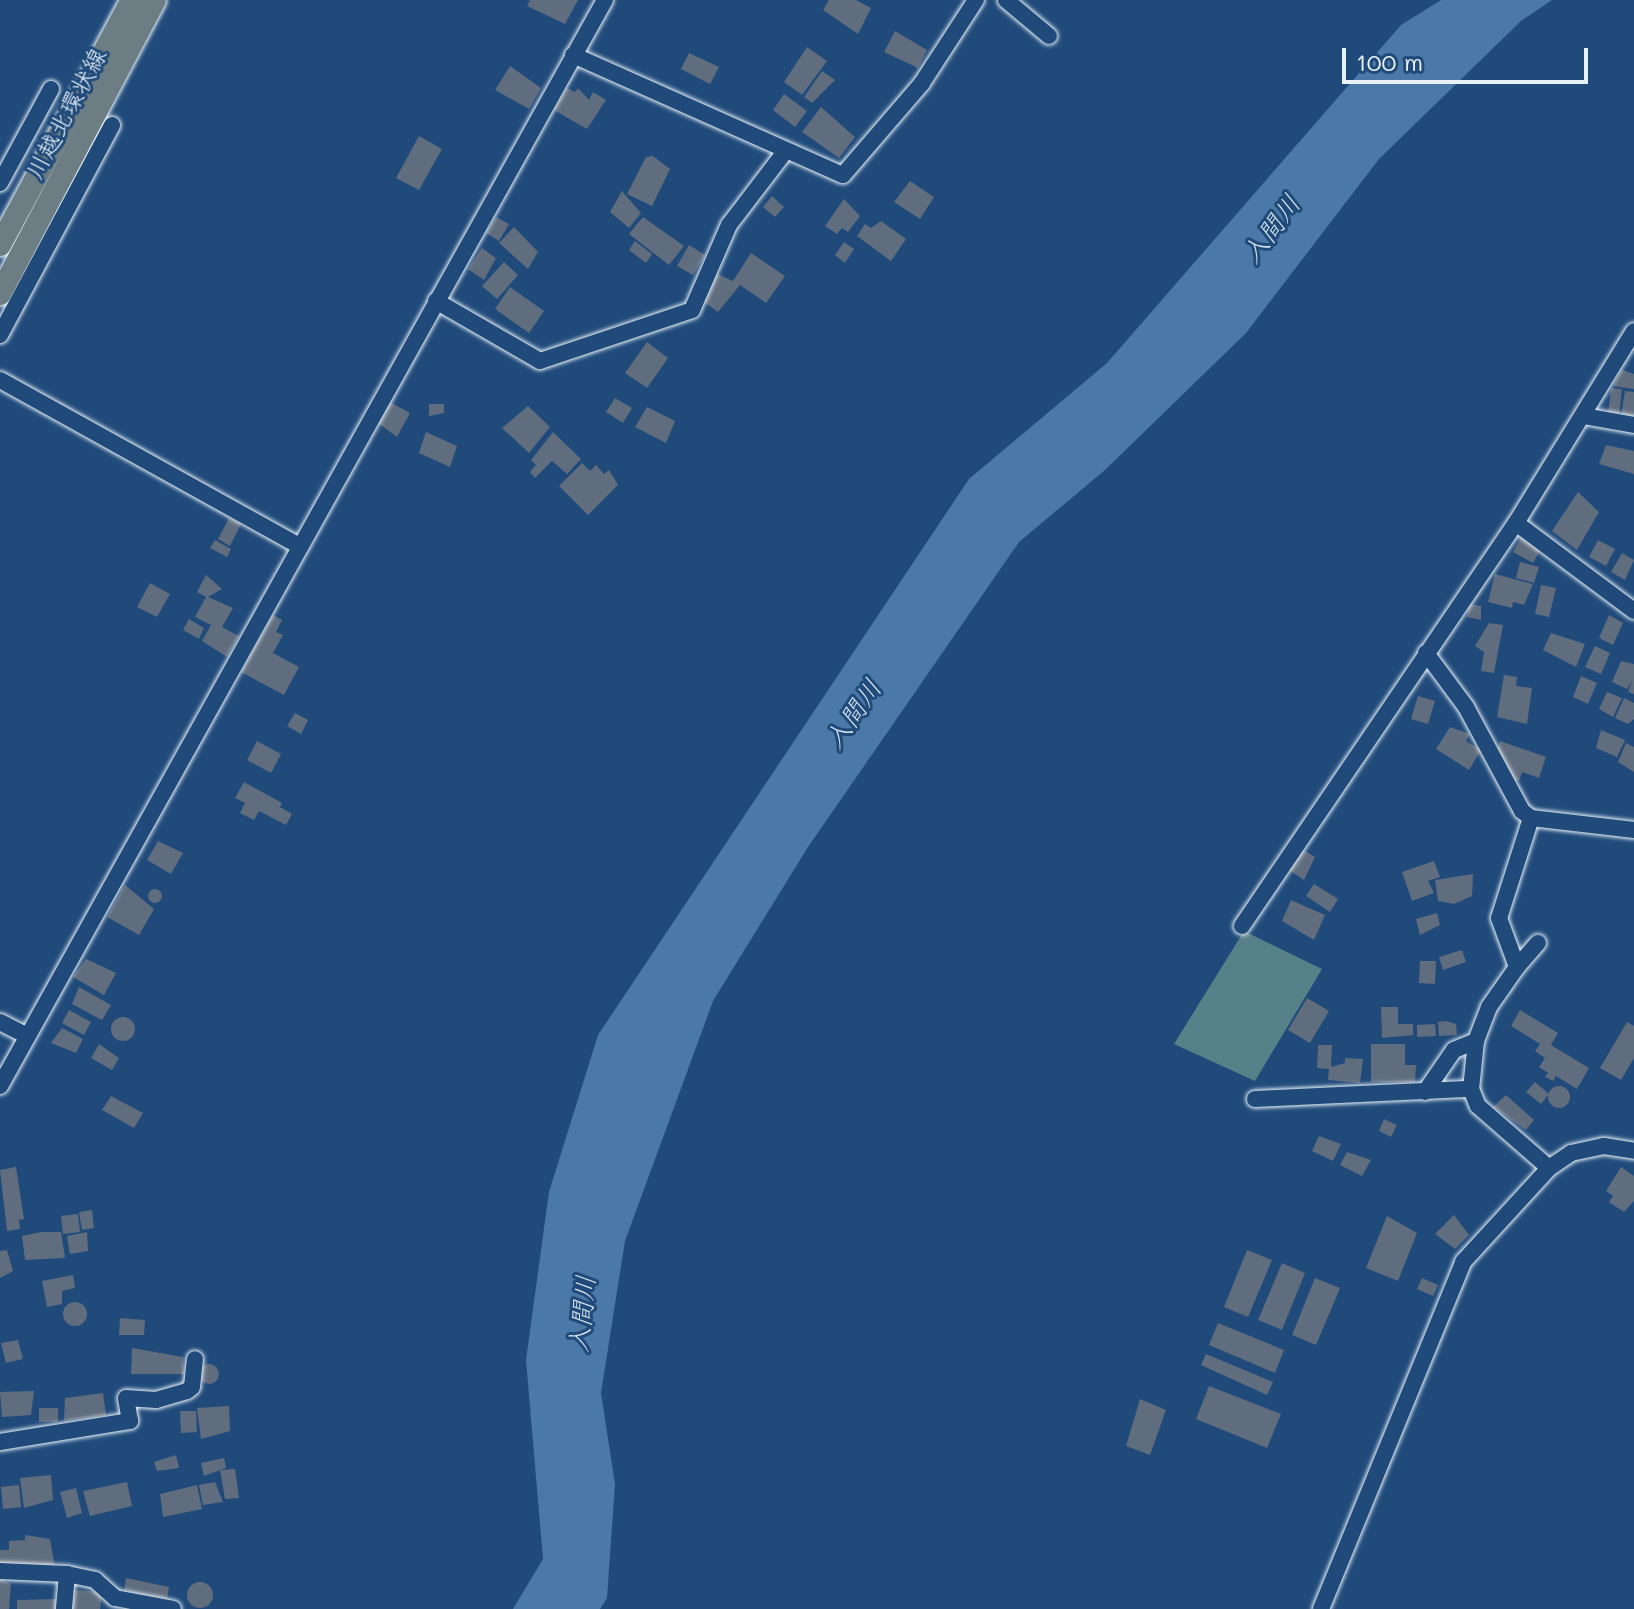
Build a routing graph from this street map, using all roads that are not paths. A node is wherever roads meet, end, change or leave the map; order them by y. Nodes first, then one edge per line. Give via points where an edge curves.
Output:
1 (132, 0) edge
2 (155, 0) edge
3 (605, 0) edge
4 (976, 0) edge
5 (1006, 0) edge
6 (1049, 36) dead end
7 (573, 55) junction
8 (51, 89) dead end
9 (112, 125) dead end
10 (784, 153) junction
11 (0, 183) edge
12 (0, 245) edge
13 (0, 294) edge
14 (436, 301) junction
15 (1634, 331) edge
16 (0, 335) edge
17 (0, 380) edge
18 (1584, 416) junction
19 (1634, 425) edge
20 (1516, 523) junction
21 (299, 546) junction
22 (1634, 611) edge
23 (1426, 653) junction
24 (1531, 818) junction
25 (1634, 830) edge
26 (1242, 926) dead end
27 (1538, 943) dead end
28 (1517, 967) junction
29 (0, 1022) edge
30 (27, 1036) junction
31 (1476, 1041) junction
32 (0, 1086) edge
33 (1471, 1089) junction
34 (1425, 1092) junction
35 (1255, 1099) dead end
36 (1631, 1147) edge
37 (1549, 1168) junction
38 (195, 1359) dead end
39 (0, 1442) edge
40 (0, 1571) edge
41 (67, 1574) junction
42 (64, 1609) edge
43 (173, 1609) edge
44 (1321, 1609) edge

1 - 12 main road, 川越北環状線
2 - 13 main road, 川越北環状線
3 - 7 street
4 - 10 street via 922,83 843,175
5 - 6 street
7 - 10 street
7 - 14 street
8 - 11 street
9 - 16 street
10 - 14 street via 729,225 692,310 540,361
14 - 21 street
15 - 18 street
17 - 21 street
18 - 19 street
18 - 20 street
20 - 22 street
20 - 23 street
21 - 30 street
23 - 24 street via 1466,707 1497,769
23 - 26 street
24 - 25 street
24 - 28 street via 1499,918
27 - 28 street
28 - 31 street via 1499,989
29 - 30 street
30 - 32 street
31 - 33 street
31 - 34 street via 1454,1050
33 - 34 street
33 - 37 street via 1478,1106
34 - 35 street
36 - 37 street via 1571,1153
37 - 44 street via 1463,1262 1452,1282
38 - 39 street via 187,1391 156,1400 126,1398 130,1421
40 - 41 street
41 - 42 street
41 - 43 street via 95,1580 115,1598

